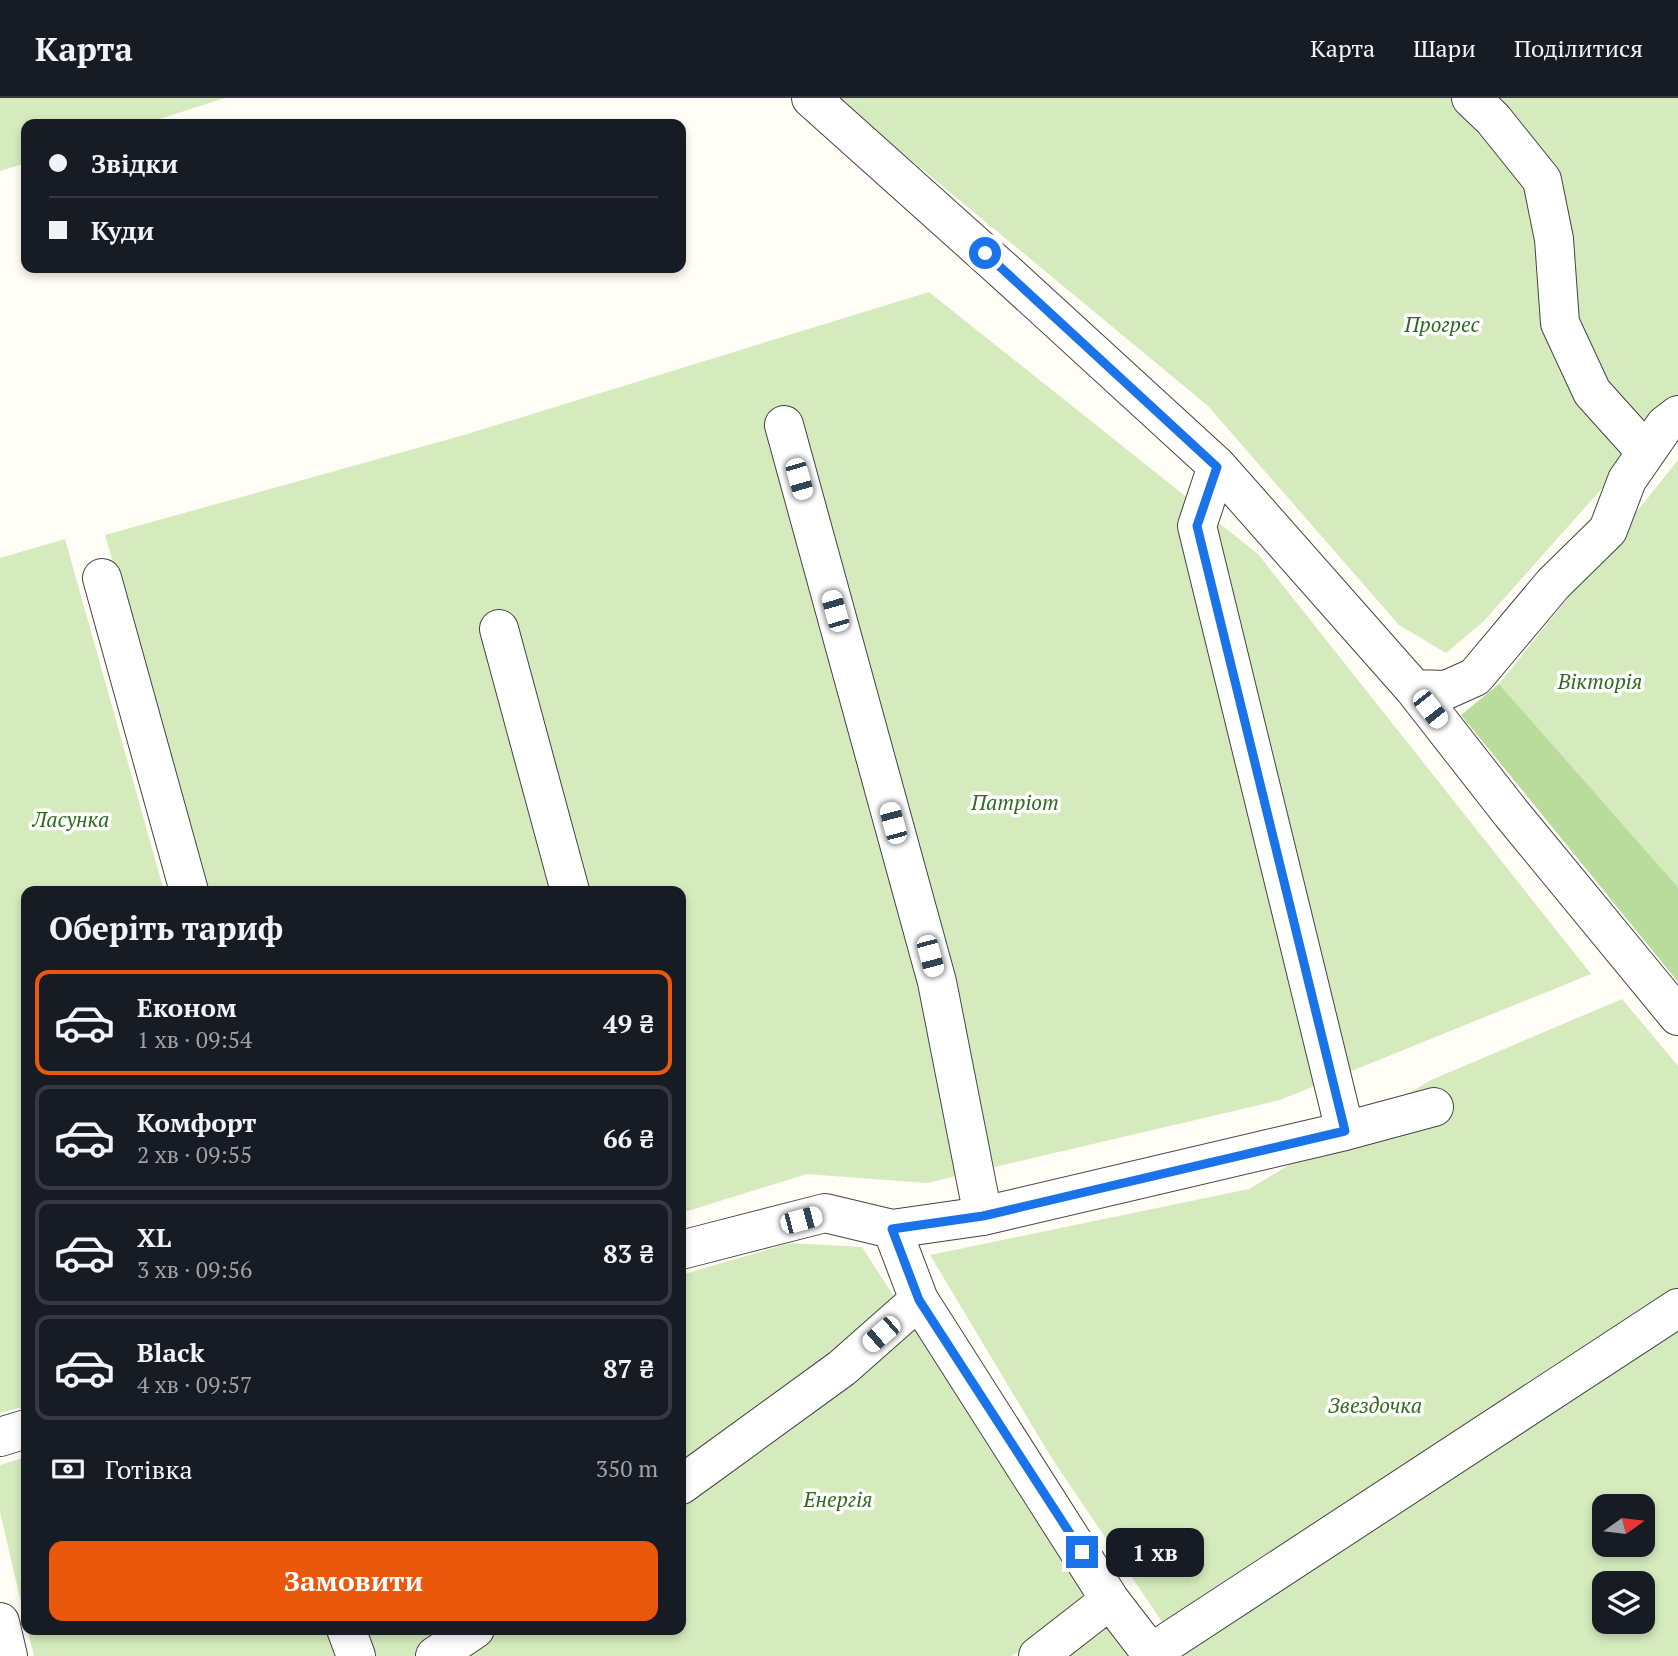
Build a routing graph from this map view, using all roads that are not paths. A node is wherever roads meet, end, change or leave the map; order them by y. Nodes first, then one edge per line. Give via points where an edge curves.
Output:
1 (811, 98) edge
2 (1471, 98) edge
3 (1678, 415) edge
4 (784, 425) dead end
5 (1646, 452) junction
6 (1217, 467) junction
7 (102, 578) dead end
8 (499, 629) dead end
9 (1414, 688) junction
10 (188, 886) edge
11 (569, 886) edge
12 (1678, 1016) edge
13 (1434, 1107) dead end
14 (1345, 1131) junction
15 (983, 1216) junction
16 (892, 1229) junction
17 (686, 1249) edge
18 (919, 1300) junction
19 (1678, 1308) edge
20 (21, 1431) edge
21 (0, 1437) edge
22 (686, 1481) edge
23 (1110, 1600) junction
24 (0, 1622) edge
25 (348, 1635) edge
26 (466, 1635) edge
27 (1152, 1655) edge
28 (8, 1656) edge
29 (356, 1656) edge
30 (435, 1656) edge
31 (1038, 1656) edge

1 - 6 street
2 - 5 street via 1542,180 1554,239 1560,323 1592,392
3 - 5 street
4 - 15 street via 937,982
5 - 9 street via 1627,480 1608,530 1553,584 1475,677 1446,690
6 - 9 street
6 - 14 street via 1197,526
7 - 10 street
8 - 11 street
9 - 12 street
13 - 14 street
14 - 15 street
15 - 16 street
16 - 17 street via 825,1213
16 - 18 street
18 - 22 street via 842,1368
18 - 23 street
19 - 27 street
20 - 21 street
23 - 27 street
23 - 31 street
24 - 28 street
25 - 29 street
26 - 30 street

